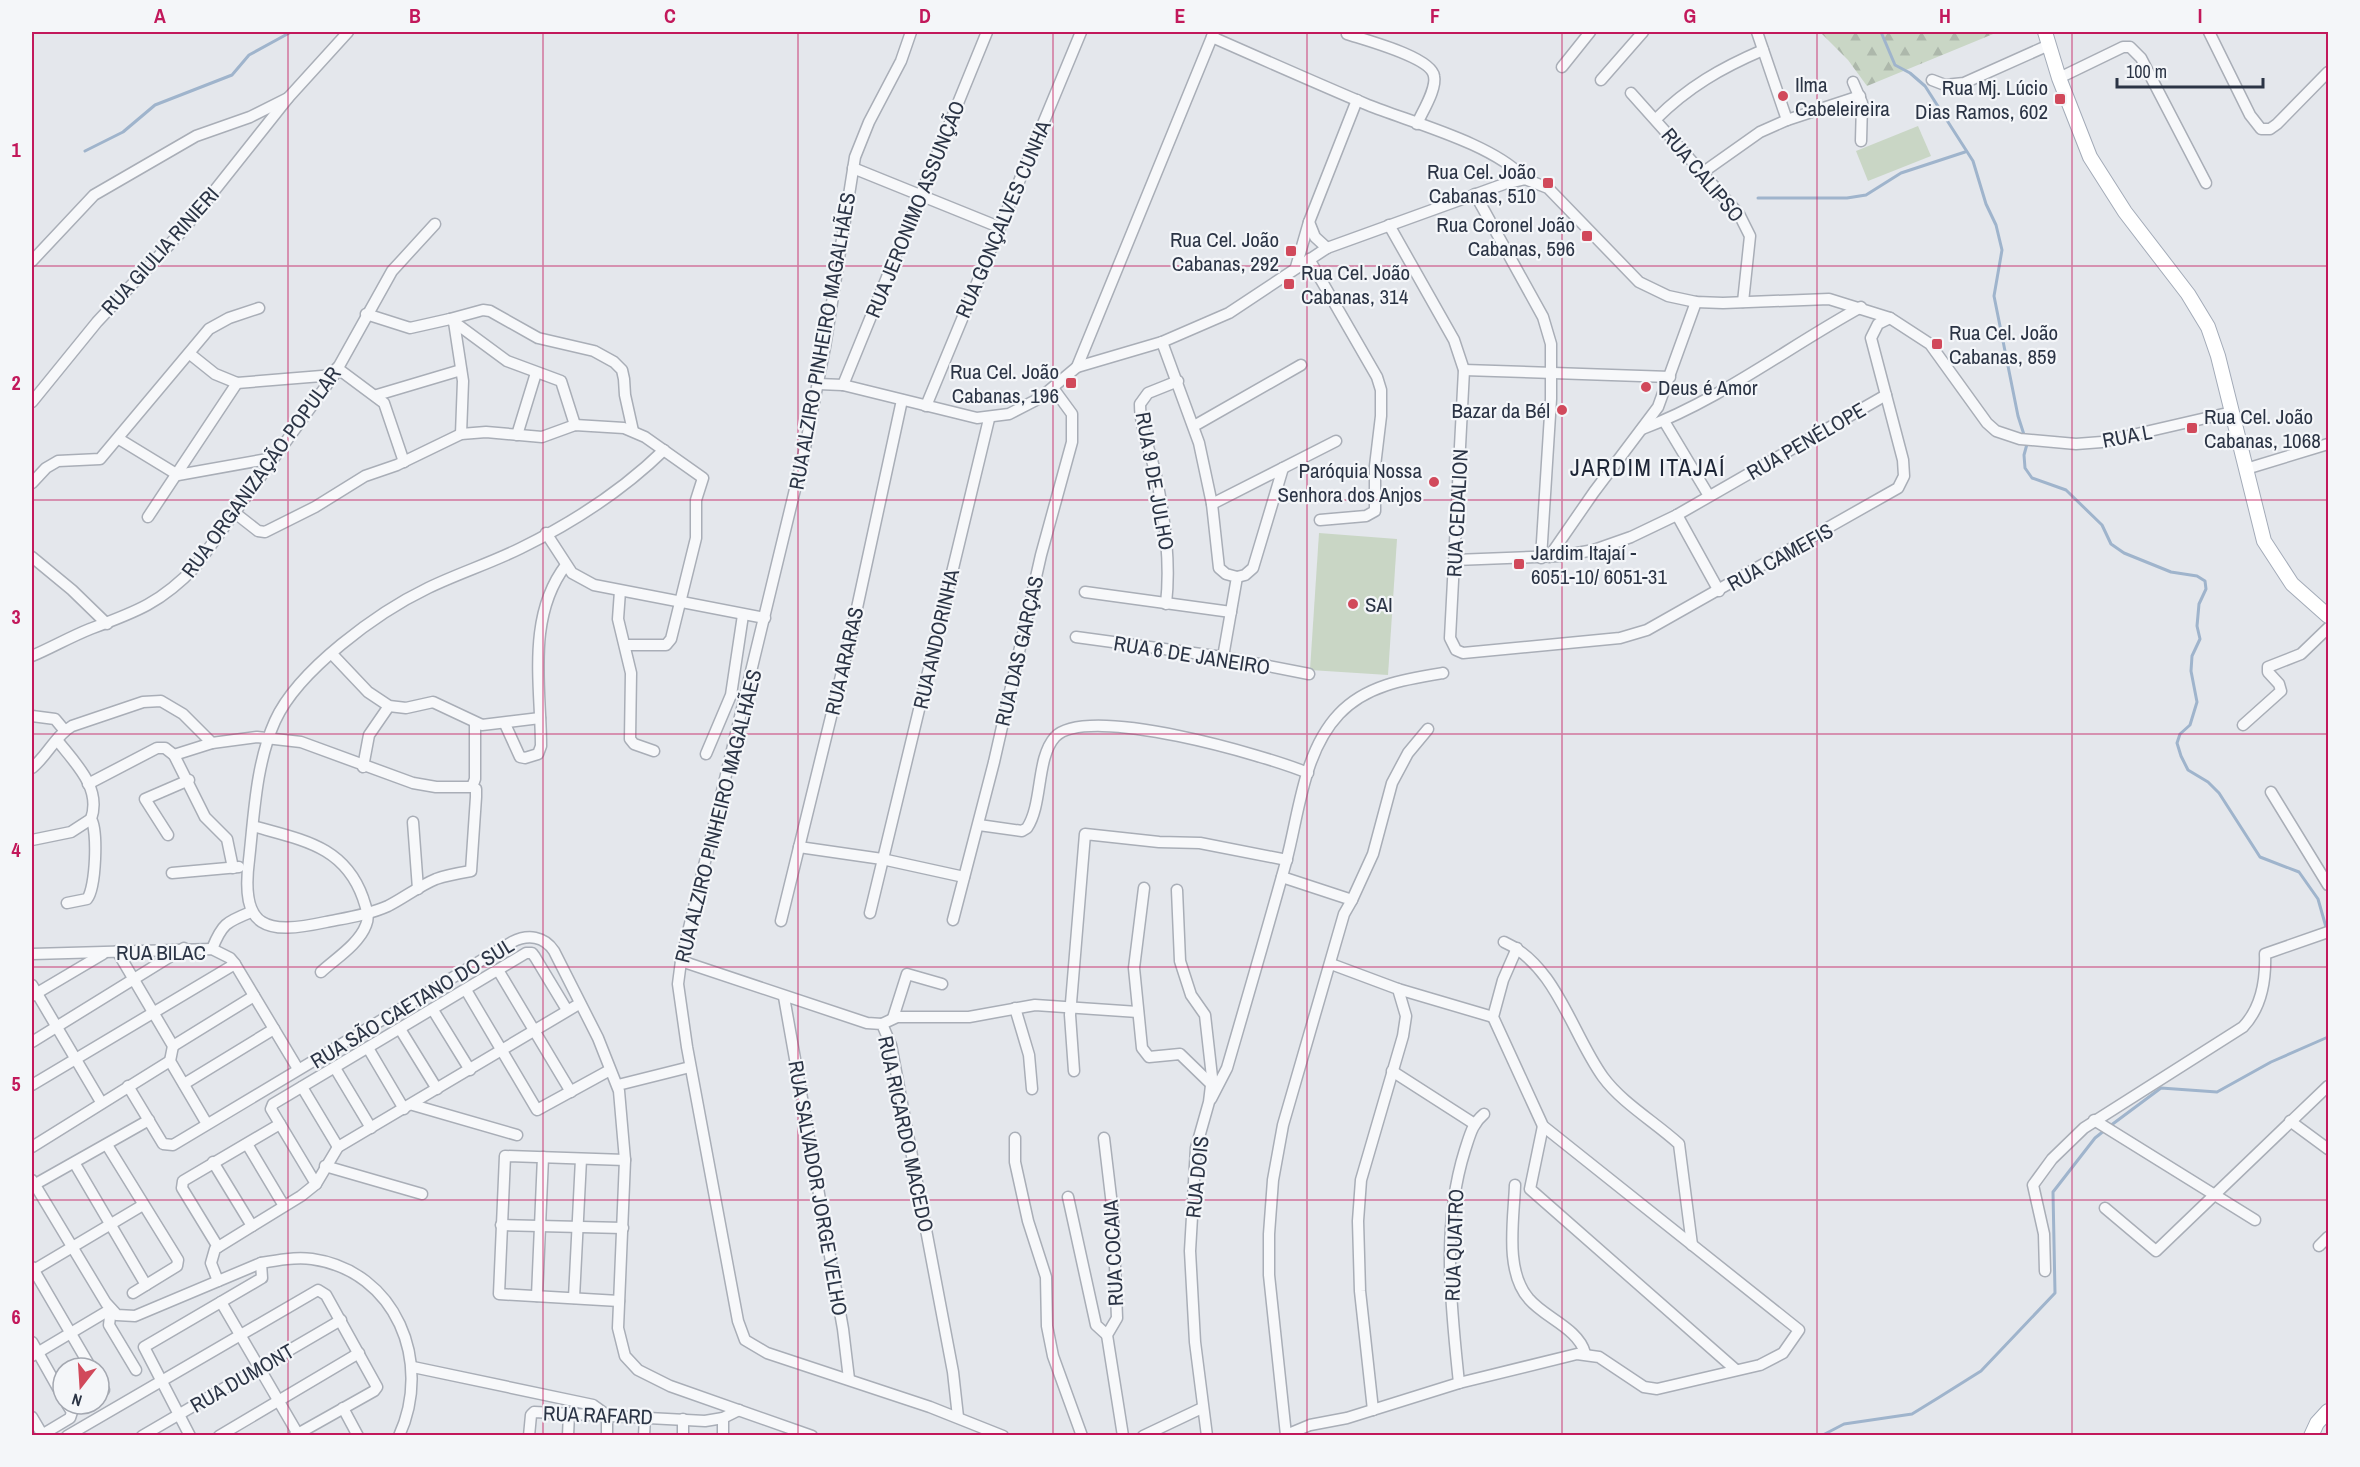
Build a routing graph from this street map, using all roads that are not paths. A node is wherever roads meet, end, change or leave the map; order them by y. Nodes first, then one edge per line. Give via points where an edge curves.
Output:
1 (348, 32) edge
2 (911, 32) edge
3 (987, 32) edge
4 (1081, 32) edge
5 (1590, 32) edge
6 (1643, 32) edge
7 (1757, 32) edge
8 (2209, 32) edge
9 (1213, 34) edge
10 (1347, 34) dead end
11 (2047, 38) edge
12 (1763, 50) junction
13 (1562, 67) dead end
14 (2328, 72) edge
15 (2059, 78) junction
16 (1601, 80) dead end
17 (1932, 80) dead end
18 (1852, 82) dead end
19 (1631, 93) dead end
20 (1860, 96) junction
21 (288, 98) junction
22 (1357, 100) junction
23 (261, 112) junction
24 (1656, 119) junction
25 (1787, 120) junction
26 (270, 122) junction
27 (1417, 124) junction
28 (1861, 141) dead end
29 (853, 168) junction
30 (1702, 173) junction
31 (1525, 179) junction
32 (2206, 183) dead end
33 (921, 194) junction
34 (1475, 194) junction
35 (1309, 222) junction
36 (435, 224) dead end
37 (1389, 225) junction
38 (999, 227) junction
39 (1327, 248) junction
40 (1310, 259) junction
41 (32, 261) edge
42 (1296, 267) junction
43 (1696, 302) junction
44 (1743, 302) junction
45 (1861, 307) junction
46 (259, 308) dead end
47 (366, 314) junction
48 (1890, 318) junction
49 (452, 321) junction
50 (1162, 342) junction
51 (190, 354) junction
52 (1301, 365) dead end
53 (1077, 367) junction
54 (461, 370) junction
55 (1464, 370) junction
56 (336, 372) junction
57 (1552, 372) junction
58 (536, 373) junction
59 (1670, 377) junction
60 (1178, 381) junction
61 (237, 383) junction
62 (818, 384) junction
63 (843, 386) junction
64 (1053, 388) junction
65 (376, 395) junction
66 (1886, 395) junction
67 (902, 400) junction
68 (32, 402) edge
69 (926, 406) junction
70 (2232, 412) junction
71 (989, 419) junction
72 (1664, 421) junction
73 (575, 424) junction
74 (1194, 426) junction
75 (1642, 429) junction
76 (633, 431) junction
77 (461, 434) junction
78 (517, 435) junction
79 (119, 439) junction
80 (1336, 441) dead end
81 (2328, 444) edge
82 (664, 450) junction
83 (273, 458) junction
84 (404, 462) junction
85 (1283, 468) junction
86 (2246, 469) junction
87 (178, 475) junction
88 (32, 483) edge
89 (1708, 496) junction
90 (1212, 504) junction
91 (235, 513) junction
92 (1677, 515) junction
93 (148, 517) dead end
94 (1320, 520) dead end
95 (546, 533) junction
96 (1545, 557) junction
97 (32, 558) edge
98 (1455, 560) junction
99 (566, 565) junction
100 (1237, 577) junction
101 (620, 591) junction
102 (1719, 591) junction
103 (1085, 592) dead end
104 (680, 602) junction
105 (1166, 604) junction
106 (1231, 612) junction
107 (743, 615) junction
108 (2328, 616) edge
109 (765, 618) junction
110 (107, 624) junction
111 (2328, 628) edge
112 (1076, 637) dead end
113 (625, 645) junction
114 (1479, 653) joint
115 (332, 654) junction
116 (32, 656) edge
117 (1223, 657) junction
118 (1309, 674) dead end
119 (1443, 674) dead end
120 (389, 706) junction
121 (32, 716) edge
122 (540, 718) junction
123 (475, 723) junction
124 (505, 724) junction
125 (2243, 725) dead end
126 (1428, 729) dead end
127 (61, 735) junction
128 (268, 738) junction
129 (212, 743) junction
130 (654, 751) dead end
131 (706, 754) dead end
132 (174, 755) junction
133 (363, 767) junction
134 (32, 768) edge
135 (1308, 773) junction
136 (189, 780) junction
137 (88, 784) junction
138 (472, 787) junction
139 (2271, 792) dead end
140 (91, 819) junction
141 (413, 822) dead end
142 (979, 825) junction
143 (253, 826) junction
144 (168, 836) dead end
145 (32, 840) edge
146 (799, 847) junction
147 (882, 860) junction
148 (1287, 860) junction
149 (248, 866) junction
150 (233, 868) junction
151 (172, 873) dead end
152 (964, 877) junction
153 (1282, 877) junction
154 (2328, 885) edge
155 (1144, 888) dead end
156 (418, 889) junction
157 (1177, 890) dead end
158 (1352, 900) junction
159 (67, 903) dead end
160 (251, 912) junction
161 (368, 912) junction
162 (870, 913) dead end
163 (953, 920) dead end
164 (781, 921) dead end
165 (2328, 932) edge
166 (1504, 942) dead end
167 (184, 948) junction
168 (1517, 948) junction
169 (212, 949) junction
170 (111, 952) junction
171 (32, 954) edge
172 (681, 961) junction
173 (235, 964) junction
174 (1331, 964) junction
175 (498, 970) junction
176 (321, 972) dead end
177 (134, 980) junction
178 (942, 984) dead end
179 (1398, 989) junction
180 (466, 990) junction
181 (33, 992) edge
182 (254, 996) junction
183 (784, 997) junction
184 (579, 1004) junction
185 (1015, 1008) junction
186 (1071, 1008) junction
187 (433, 1010) junction
188 (567, 1010) junction
189 (1138, 1012) junction
190 (153, 1013) junction
191 (1493, 1017) junction
192 (893, 1018) junction
193 (882, 1023) junction
194 (57, 1027) junction
195 (274, 1029) junction
196 (400, 1029) junction
197 (534, 1030) junction
198 (32, 1042) edge
199 (173, 1046) junction
200 (368, 1048) junction
201 (501, 1050) junction
202 (76, 1059) junction
203 (170, 1061) junction
204 (690, 1067) junction
205 (335, 1068) junction
206 (298, 1069) junction
207 (470, 1070) junction
208 (610, 1070) junction
209 (1074, 1071) dead end
210 (1392, 1071) junction
211 (184, 1084) junction
212 (1211, 1084) junction
213 (32, 1085) edge
214 (618, 1085) junction
215 (128, 1086) junction
216 (2328, 1086) edge
217 (303, 1087) junction
218 (437, 1089) junction
219 (1032, 1089) dead end
220 (571, 1092) junction
221 (101, 1102) junction
222 (1209, 1102) junction
223 (408, 1107) junction
224 (1484, 1114) dead end
225 (149, 1120) junction
226 (2290, 1121) junction
227 (2098, 1122) junction
228 (1473, 1123) junction
229 (207, 1124) junction
230 (280, 1124) junction
231 (1543, 1125) junction
232 (371, 1128) junction
233 (517, 1135) dead end
234 (1015, 1138) dead end
235 (1104, 1138) dead end
236 (247, 1144) junction
237 (107, 1145) junction
238 (32, 1147) edge
239 (338, 1147) junction
240 (2328, 1149) edge
241 (543, 1157) junction
242 (581, 1159) junction
243 (626, 1160) junction
244 (213, 1162) junction
245 (75, 1164) junction
246 (325, 1166) junction
247 (32, 1184) edge
248 (316, 1184) junction
249 (1515, 1185) dead end
250 (422, 1194) dead end
251 (2215, 1194) junction
252 (1068, 1197) dead end
253 (143, 1205) junction
254 (284, 1206) junction
255 (2105, 1208) dead end
256 (2255, 1220) dead end
257 (111, 1224) junction
258 (501, 1225) junction
259 (252, 1226) junction
260 (539, 1227) junction
261 (577, 1228) junction
262 (623, 1228) junction
263 (2328, 1237) edge
264 (1692, 1245) junction
265 (2319, 1246) dead end
266 (71, 1247) junction
267 (218, 1247) junction
268 (261, 1263) junction
269 (32, 1269) edge
270 (2045, 1270) dead end
271 (218, 1281) junction
272 (146, 1285) junction
273 (133, 1293) dead end
274 (537, 1296) junction
275 (574, 1298) junction
276 (619, 1301) junction
277 (221, 1302) junction
278 (111, 1309) junction
279 (341, 1320) junction
280 (71, 1333) junction
281 (240, 1335) junction
282 (1107, 1335) junction
283 (32, 1342) edge
284 (359, 1353) junction
285 (1586, 1353) junction
286 (34, 1354) edge
287 (84, 1356) edge
288 (413, 1367) junction
289 (260, 1368) junction
290 (136, 1370) dead end
291 (1736, 1370) junction
292 (51, 1379) edge
293 (849, 1379) junction
294 (162, 1380) junction
295 (1459, 1383) junction
296 (279, 1400) junction
297 (343, 1408) junction
298 (1202, 1408) junction
299 (739, 1410) junction
300 (1373, 1410) junction
301 (2328, 1411) edge
302 (569, 1413) junction
303 (178, 1415) junction
304 (607, 1415) junction
305 (71, 1416) edge
306 (32, 1417) edge
307 (645, 1417) junction
308 (958, 1417) junction
309 (723, 1418) junction
310 (683, 1419) junction
311 (81, 1432) edge
312 (41, 1435) edge
313 (297, 1435) edge
314 (67, 1436) edge
315 (142, 1436) edge
316 (190, 1436) edge
317 (219, 1436) edge
318 (358, 1436) edge
319 (399, 1436) edge
320 (530, 1436) edge
321 (567, 1436) edge
322 (607, 1436) edge
323 (644, 1436) edge
324 (683, 1436) edge
325 (723, 1436) edge
326 (812, 1436) edge
327 (1003, 1436) edge
328 (1082, 1436) edge
329 (1123, 1436) edge
330 (1143, 1436) edge
331 (1207, 1436) edge
332 (1286, 1436) edge
333 (2311, 1436) edge

1 - 21 street
2 - 29 street, RUA ALZIRO PINHEIRO MAGALHÃES via 890,86 862,138
3 - 33 street, RUA JERONIMO ASSUNÇÃO
4 - 38 street, RUA GONÇALVES CUNHA
5 - 13 street
6 - 16 street
7 - 12 street
8 - 14 street via 2250,115 2261,129 2277,124
9 - 22 street, RUA L
9 - 53 street
10 - 27 street via 1431,68 1434,80
11 - 15 main road
11 - 17 street via 1964,83 1945,85
12 - 24 street via 1694,85
12 - 25 street
15 - 32 street via 2123,47 2135,51
15 - 70 main road via 2090,157 2208,327
18 - 20 street
19 - 24 street, RUA CALIPSO
20 - 25 street
20 - 28 street
21 - 23 street
21 - 26 street, RUA GIULIA RINIERI
22 - 27 street, RUA L
22 - 35 street
23 - 26 street
23 - 41 street via 196,136 94,195
24 - 30 street, RUA CALIPSO
25 - 30 street via 1760,132
26 - 68 street, RUA GIULIA RINIERI via 184,229 97,322
27 - 31 street, RUA L via 1500,158
29 - 33 street
29 - 62 street, RUA ALZIRO PINHEIRO MAGALHÃES
30 - 44 street, RUA CALIPSO via 1750,233
31 - 34 street
31 - 43 street, RUA L via 1548,188 1639,282 1668,296
33 - 38 street
33 - 63 street, RUA JERONIMO ASSUNÇÃO
34 - 37 street
34 - 57 street via 1543,317 1551,344
35 - 39 street via 1315,237
35 - 42 street
36 - 47 street, RUA ORGANIZAÇÃO POPULAR via 393,271
37 - 39 street
37 - 55 street, RUA CEDALION via 1455,340
38 - 69 street, RUA GONÇALVES CUNHA
39 - 40 street
40 - 42 street
40 - 94 street via 1377,377 1382,402 1375,465 1376,512
42 - 50 street via 1229,313
43 - 44 street, RUA L
43 - 59 street
44 - 45 street, RUA L via 1829,299
45 - 48 street, RUA L
45 - 72 street
46 - 51 street via 218,324
47 - 49 street via 410,328
47 - 56 street, RUA ORGANIZAÇÃO POPULAR
48 - 66 street, RUA CAMEFIS via 1878,324 1871,338
48 - 70 street, RUA L via 1930,344 1987,423 1996,431 2020,439 2102,442
49 - 54 street
49 - 58 street via 507,361
49 - 76 street via 483,309 537,338 604,355 622,370
50 - 53 street
50 - 60 street
51 - 61 street via 215,374
51 - 79 street
52 - 74 street
53 - 64 street
54 - 65 street
54 - 77 street
55 - 57 street
55 - 98 street, RUA CEDALION
56 - 61 street
56 - 65 street
56 - 83 street, RUA ORGANIZAÇÃO POPULAR
57 - 59 street
57 - 96 street
58 - 73 street via 564,384
58 - 78 street
59 - 75 street via 1658,407
60 - 74 street
60 - 105 street, RUA 9 DE JULHO via 1149,393 1140,404 1163,511 1168,559
61 - 87 street
62 - 63 street
62 - 109 street, RUA ALZIRO PINHEIRO MAGALHÃES
63 - 67 street
64 - 71 street via 1024,408
64 - 142 street, RUA DAS GARÇAS via 1072,414 1072,442 1041,555
65 - 84 street via 388,410
66 - 89 street, RUA PENÉLOPE
66 - 102 street, RUA CAMEFIS via 1903,460 1904,476 1898,488
67 - 69 street
67 - 146 street, RUA ARARAS via 852,631
69 - 71 street
70 - 86 main road
71 - 147 street, RUA ANDORINHA
72 - 75 street
72 - 89 street
73 - 76 street
73 - 78 street via 542,437
74 - 90 street
75 - 96 street
76 - 82 street
77 - 78 street
77 - 84 street
79 - 87 street
79 - 88 street via 100,459 58,461
80 - 85 street
81 - 86 street
82 - 95 street via 620,488
82 - 104 street via 704,478 696,500 696,538
83 - 87 street
83 - 91 street, RUA ORGANIZAÇÃO POPULAR
84 - 91 street via 365,476 265,532
85 - 90 street
85 - 100 street via 1253,568 1245,576
86 - 108 main road via 2264,541 2292,584
87 - 93 street
89 - 92 street, RUA PENÉLOPE
90 - 100 street via 1219,567
91 - 110 street, RUA ORGANIZAÇÃO POPULAR via 196,567 177,586 142,610
92 - 96 street, RUA PENÉLOPE via 1594,550
92 - 102 street
95 - 99 street
95 - 115 street via 503,557 419,593 369,624
96 - 98 street, RUA PENÉLOPE
97 - 110 street
98 - 114 street, RUA CEDALION via 1451,645 1463,653
99 - 101 street via 584,581
99 - 122 street via 553,589 539,638
100 - 106 street
101 - 104 street
101 - 113 street via 618,618
102 - 114 street, RUA CAMEFIS via 1647,630 1620,638
103 - 105 street
104 - 107 street
104 - 113 street via 669,642
105 - 106 street
106 - 117 street
107 - 109 street
107 - 131 street via 733,689
109 - 172 street, RUA ALZIRO PINHEIRO MAGALHÃES
110 - 116 street, RUA ORGANIZAÇÃO POPULAR
111 - 125 street via 2301,654 2268,667 2281,691
112 - 117 street, RUA 6 DE JANEIRO
113 - 130 street via 632,688 630,739
115 - 120 street via 369,692
115 - 128 street via 296,686
117 - 118 street, RUA 6 DE JANEIRO
119 - 135 street via 1396,681 1355,699 1338,715
120 - 123 street via 406,708 436,702
120 - 133 street via 369,735
121 - 127 street via 55,719
122 - 124 street
122 - 124 street via 540,750 525,758 518,755
123 - 124 street
123 - 138 street
126 - 158 street via 1408,753 1392,783 1373,854
127 - 129 street via 153,700 171,705
127 - 134 street
127 - 137 street
128 - 129 street via 240,737
128 - 133 street via 312,745
128 - 143 street
129 - 132 street
132 - 136 street
132 - 137 street via 165,748 157,748
133 - 138 street via 413,783
135 - 142 street via 1258,755 1183,736 1079,726 1063,731 1049,748 1027,828 1022,831
135 - 148 street
136 - 144 street via 145,799
136 - 150 street via 205,817 227,839
137 - 140 street via 96,804
138 - 156 street via 476,797 471,870
139 - 154 street
140 - 145 street via 71,832
140 - 159 street via 96,830 92,890 87,899
141 - 156 street
142 - 152 street, RUA DAS GARÇAS
143 - 149 street
143 - 161 street via 326,849 358,887
146 - 147 street
146 - 164 street, RUA ARARAS
147 - 152 street
147 - 162 street, RUA ANDORINHA
148 - 153 street
148 - 186 street via 1200,843 1085,834
149 - 150 street
149 - 160 street
150 - 151 street
152 - 163 street, RUA DAS GARÇAS
153 - 158 street
153 - 222 street via 1227,1068
155 - 189 street via 1135,952
156 - 161 street
157 - 212 street, RUA DOIS via 1180,962 1191,995 1204,1013
158 - 174 street via 1344,914
160 - 161 street via 266,924 282,929
160 - 169 street via 227,922
161 - 176 street via 360,936
165 - 227 street via 2265,954 2266,975 2255,1010 2243,1027
166 - 168 street
167 - 169 street, RUA BILAC
167 - 170 street, RUA BILAC
167 - 177 street
168 - 191 street
168 - 264 street via 1560,999 1580,1041 1605,1079 1679,1144
169 - 173 street, RUA BILAC
170 - 171 street, RUA BILAC
170 - 177 street
170 - 181 street
172 - 183 street, RUA RICARDO MACEDO
172 - 204 street, RUA ALZIRO PINHEIRO MAGALHÃES via 679,990
173 - 182 street, RUA BILAC
173 - 190 street
174 - 179 street
174 - 332 street via 1283,1125 1273,1180 1269,1275
175 - 180 street, RUA SÃO CAETANO DO SUL
175 - 188 street, RUA SÃO CAETANO DO SUL via 532,953
175 - 197 street
177 - 190 street
177 - 194 street
178 - 192 street via 907,974
179 - 191 street
179 - 210 street via 1406,1021
180 - 187 street, RUA SÃO CAETANO DO SUL
180 - 201 street
181 - 194 street
182 - 195 street, RUA BILAC
182 - 199 street
183 - 193 street, RUA RICARDO MACEDO via 867,1023
183 - 293 street, RUA SALVADOR JORGE VELHO
184 - 188 street
184 - 206 street, RUA SÃO CAETANO DO SUL via 550,945 537,938 519,938
184 - 208 street, RUA SÃO CAETANO DO SUL
185 - 186 street
185 - 192 street via 969,1017
185 - 219 street via 1029,1055
186 - 189 street
186 - 209 street
187 - 196 street, RUA SÃO CAETANO DO SUL
187 - 207 street
188 - 197 street
189 - 212 street via 1145,1055 1180,1054
190 - 199 street
190 - 202 street
191 - 231 street
192 - 193 street
193 - 308 street, RUA RICARDO MACEDO via 891,1045 905,1116
194 - 198 street
194 - 202 street
195 - 206 street, RUA BILAC
195 - 211 street
196 - 200 street, RUA SÃO CAETANO DO SUL
196 - 218 street
197 - 201 street
197 - 220 street
199 - 203 street
200 - 205 street, RUA SÃO CAETANO DO SUL
200 - 223 street
201 - 207 street
201 - 220 street via 537,1110
202 - 213 street
202 - 221 street
203 - 211 street
203 - 215 street
204 - 214 street
204 - 293 street, RUA ALZIRO PINHEIRO MAGALHÃES via 741,1334 767,1353
205 - 217 street, RUA SÃO CAETANO DO SUL
205 - 232 street
206 - 229 street, RUA SÃO CAETANO DO SUL
207 - 218 street
208 - 214 street, RUA SÃO CAETANO DO SUL
208 - 220 street
210 - 228 street
210 - 300 street via 1366,1158 1358,1221 1365,1352
211 - 229 street
212 - 222 street, RUA DOIS
214 - 243 street, RUA SÃO CAETANO DO SUL
215 - 221 street
215 - 225 street
216 - 226 street
217 - 230 street, RUA SÃO CAETANO DO SUL via 273,1104 271,1109
217 - 239 street
218 - 223 street
221 - 238 street
222 - 298 street, RUA DOIS via 1196,1148 1190,1251
223 - 232 street
223 - 233 street
224 - 228 street
225 - 229 street, RUA SÃO CAETANO DO SUL via 164,1144 173,1145
225 - 237 street
226 - 240 street
226 - 251 street
227 - 251 street
227 - 270 street via 2062,1148 2033,1185 2041,1218
228 - 295 street, RUA QUATRO via 1458,1174 1451,1218 1450,1297
230 - 236 street
230 - 248 street
231 - 264 street
231 - 291 street via 1530,1189
232 - 239 street
234 - 328 street via 1026,1211 1046,1277 1047,1326 1053,1356
235 - 282 street, RUA COCAIA via 1113,1214 1117,1318
236 - 244 street
236 - 254 street
237 - 245 street
237 - 253 street
239 - 246 street
241 - 242 street
241 - 258 street via 504,1157
241 - 260 street
242 - 243 street
242 - 261 street
243 - 262 street, RUA SÃO CAETANO DO SUL
244 - 259 street
244 - 267 street via 185,1178 182,1188
245 - 247 street
245 - 257 street
246 - 248 street
246 - 250 street
247 - 266 street
248 - 254 street
249 - 285 street via 1514,1256 1519,1280 1527,1297 1579,1340
251 - 255 street via 2156,1251
251 - 256 street
252 - 282 street via 1096,1325
253 - 257 street
253 - 272 street via 178,1263
254 - 259 street
257 - 266 street
257 - 272 street
258 - 260 street
258 - 274 street via 498,1292
259 - 267 street
260 - 261 street
260 - 274 street
261 - 262 street
261 - 275 street
262 - 276 street, RUA SÃO CAETANO DO SUL
263 - 265 street
264 - 291 street via 1799,1330 1783,1353 1760,1365
266 - 269 street
266 - 278 street
267 - 271 street via 211,1260
268 - 271 street
268 - 277 street via 262,1278
268 - 288 street via 312,1259 362,1278 376,1290 400,1325
269 - 280 street
271 - 278 street via 135,1316 117,1315
272 - 273 street
274 - 275 street
275 - 276 street
276 - 299 street, RUA SÃO CAETANO DO SUL via 622,1347 638,1370 670,1386
277 - 281 street
277 - 294 street via 144,1347
278 - 280 street
278 - 290 street via 109,1324
279 - 281 street via 322,1291 314,1290
279 - 284 street
279 - 289 street, RUA DUMONT
280 - 286 street
280 - 287 street
281 - 289 street
281 - 294 street
282 - 329 street, RUA COCAIA
283 - 286 street
284 - 296 street
284 - 297 street via 377,1387
285 - 291 street via 1650,1389
285 - 295 street
286 - 292 street
288 - 304 street via 585,1403
288 - 319 street via 409,1408
289 - 296 street
289 - 303 street, RUA DUMONT
293 - 308 street, RUA ALZIRO PINHEIRO MAGALHÃES
294 - 303 street
294 - 311 street
295 - 300 street
296 - 313 street
296 - 317 street
297 - 313 street
297 - 318 street
298 - 330 street
298 - 331 street, RUA DOIS
299 - 309 street, RUA RAFARD
299 - 326 street, RUA SÃO CAETANO DO SUL
300 - 332 street via 1310,1425
301 - 333 main road
302 - 304 street, RUA RAFARD
302 - 320 street, RUA RAFARD via 534,1412 530,1417
302 - 321 street
303 - 315 street, RUA DUMONT
303 - 316 street
304 - 307 street, RUA RAFARD
304 - 322 street
305 - 312 street
306 - 312 street
307 - 310 street, RUA RAFARD
307 - 323 street
308 - 327 street, RUA ALZIRO PINHEIRO MAGALHÃES
309 - 310 street, RUA RAFARD
309 - 325 street
310 - 324 street
311 - 314 street

